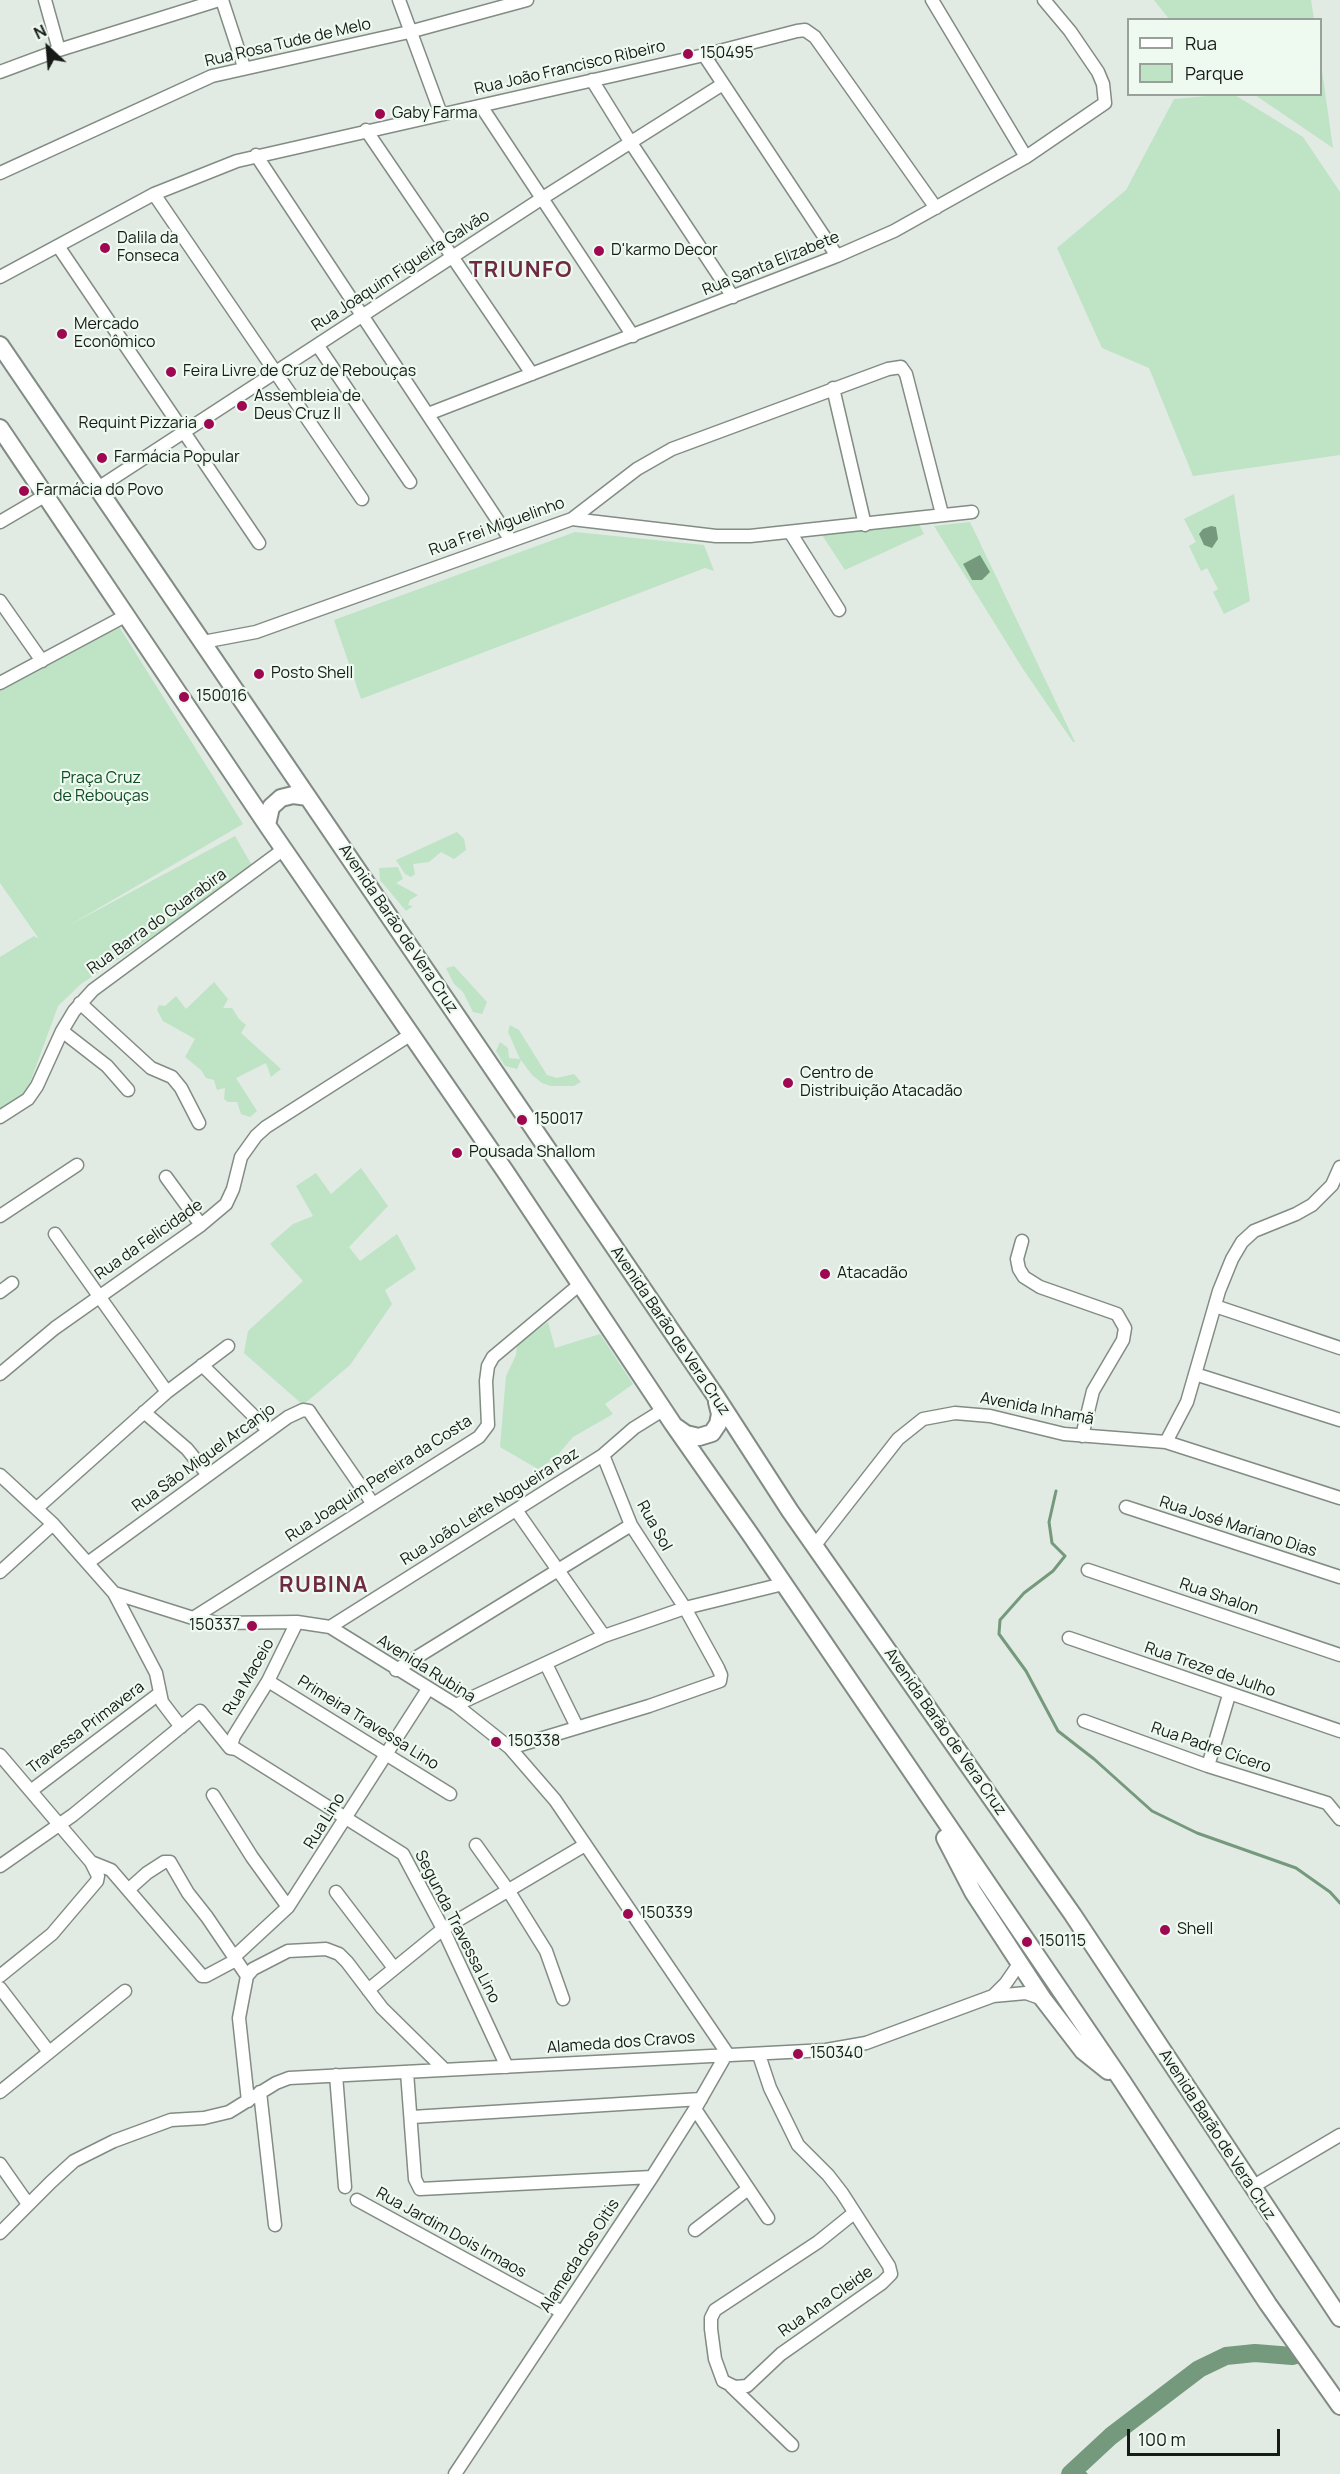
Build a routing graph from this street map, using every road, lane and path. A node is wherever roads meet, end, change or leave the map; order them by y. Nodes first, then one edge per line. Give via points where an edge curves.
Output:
1 (45, 0) edge
2 (220, 0) edge
3 (399, 0) edge
4 (527, 0) edge
5 (932, 0) edge
6 (1044, 0) edge
7 (409, 32) junction
8 (59, 50) junction
9 (704, 55) junction
10 (244, 67) junction
11 (0, 72) edge
12 (592, 80) junction
13 (723, 84) junction
14 (481, 105) junction
15 (441, 114) junction
16 (366, 130) junction
17 (631, 143) junction
18 (256, 155) junction
19 (1026, 157) junction
20 (0, 173) edge
21 (154, 194) junction
22 (541, 199) junction
23 (936, 208) junction
24 (58, 246) junction
25 (837, 256) junction
26 (453, 258) junction
27 (0, 277) edge
28 (733, 297) junction
29 (363, 317) junction
30 (633, 336) junction
31 (0, 345) edge
32 (318, 346) junction
33 (277, 373) junction
34 (532, 374) junction
35 (833, 388) junction
36 (428, 414) junction
37 (0, 428) edge
38 (185, 433) junction
39 (410, 482) dead end
40 (98, 488) junction
41 (46, 495) junction
42 (362, 499) dead end
43 (972, 512) dead end
44 (942, 514) junction
45 (572, 519) junction
46 (0, 522) edge
47 (865, 525) junction
48 (790, 532) junction
49 (510, 539) junction
50 (259, 543) dead end
51 (0, 601) edge
52 (839, 610) dead end
53 (127, 615) junction
54 (202, 642) junction
55 (42, 661) junction
56 (0, 683) edge
57 (308, 797) junction
58 (267, 825) junction
59 (284, 849) junction
60 (80, 1003) junction
61 (62, 1031) junction
62 (410, 1035) junction
63 (128, 1090) dead end
64 (0, 1117) edge
65 (199, 1123) dead end
66 (77, 1165) dead end
67 (1340, 1167) edge
68 (166, 1177) dead end
69 (0, 1216) edge
70 (201, 1225) junction
71 (55, 1234) dead end
72 (1023, 1241) dead end
73 (12, 1283) dead end
74 (579, 1285) junction
75 (0, 1292) edge
76 (98, 1296) junction
77 (1215, 1306) junction
78 (228, 1346) dead end
79 (1340, 1348) edge
80 (202, 1365) junction
81 (0, 1374) edge
82 (1195, 1374) junction
83 (167, 1392) junction
84 (717, 1398) junction
85 (144, 1412) junction
86 (668, 1417) junction
87 (1340, 1420) edge
88 (269, 1431) junction
89 (1082, 1436) junction
90 (1166, 1442) junction
91 (603, 1455) junction
92 (0, 1475) edge
93 (208, 1475) junction
94 (1340, 1498) edge
95 (373, 1504) junction
96 (1126, 1507) dead end
97 (37, 1508) junction
98 (516, 1510) junction
99 (53, 1524) junction
100 (631, 1525) junction
101 (815, 1545) junction
102 (89, 1562) junction
103 (558, 1570) junction
104 (1088, 1570) dead end
105 (0, 1572) edge
106 (1340, 1577) edge
107 (783, 1584) junction
108 (114, 1593) junction
109 (685, 1608) junction
110 (193, 1618) junction
111 (297, 1622) junction
112 (330, 1627) junction
113 (604, 1635) junction
114 (1069, 1638) dead end
115 (1340, 1655) edge
116 (546, 1664) junction
117 (396, 1670) junction
118 (268, 1681) junction
119 (428, 1689) junction
120 (160, 1693) junction
121 (1229, 1695) junction
122 (456, 1705) junction
123 (1084, 1721) dead end
124 (181, 1727) junction
125 (577, 1727) junction
126 (1340, 1731) edge
127 (230, 1748) junction
128 (510, 1748) junction
129 (386, 1753) junction
130 (1, 1759) edge
131 (1208, 1766) junction
132 (32, 1790) junction
133 (213, 1794) dead end
134 (450, 1794) dead end
135 (1340, 1797) edge
136 (930, 1801) junction
137 (1327, 1803) junction
138 (347, 1818) junction
139 (1340, 1819) edge
140 (57, 1825) junction
141 (476, 1845) dead end
142 (585, 1845) junction
143 (91, 1862) junction
144 (0, 1866) edge
145 (128, 1890) junction
146 (508, 1890) junction
147 (336, 1892) dead end
148 (288, 1907) junction
149 (443, 1929) junction
150 (235, 1958) junction
151 (1019, 1964) junction
152 (394, 1968) junction
153 (0, 1976) edge
154 (247, 1977) junction
155 (0, 1988) edge
156 (368, 1990) junction
157 (125, 1991) dead end
158 (993, 1996) junction
159 (1043, 1999) junction
160 (563, 2000) dead end
161 (50, 2052) junction
162 (727, 2053) junction
163 (759, 2055) junction
164 (507, 2067) junction
165 (444, 2069) junction
166 (407, 2072) junction
167 (336, 2075) junction
168 (1122, 2081) junction
169 (0, 2092) edge
170 (260, 2092) junction
171 (248, 2101) junction
172 (698, 2104) junction
173 (412, 2117) junction
174 (1340, 2135) edge
175 (0, 2163) edge
176 (652, 2177) junction
177 (345, 2187) dead end
178 (1252, 2187) junction
179 (748, 2189) junction
180 (357, 2200) dead end
181 (27, 2204) junction
182 (854, 2213) junction
183 (768, 2218) dead end
184 (275, 2225) dead end
185 (695, 2230) dead end
186 (0, 2234) edge
187 (562, 2312) junction
188 (1340, 2318) edge
189 (731, 2386) junction
190 (1340, 2406) edge
191 (792, 2445) dead end
192 (455, 2474) edge

1 - 8 street
2 - 8 street
2 - 10 street
3 - 7 street
4 - 7 street, Rua Rosa Tude de Melo
5 - 19 street
6 - 19 street, Rua Santa Elizabete via 1098,72 1105,103
7 - 10 street, Rua Rosa Tude de Melo
7 - 15 street
8 - 11 street
9 - 12 street, Rua João Francisco Ribeiro
9 - 13 street
9 - 23 street, Rua João Francisco Ribeiro via 805,30 815,37
10 - 20 street, Rua Rosa Tude de Melo via 198,82
12 - 14 street, Rua João Francisco Ribeiro
12 - 17 street
13 - 17 street, Rua Joaquim Figueira Galvão
13 - 25 street
14 - 15 street, Rua João Francisco Ribeiro
14 - 22 street
15 - 16 street, Rua João Francisco Ribeiro
16 - 18 street, Rua João Francisco Ribeiro
16 - 26 street
17 - 22 street, Rua Joaquim Figueira Galvão
17 - 28 street
18 - 21 street, Rua João Francisco Ribeiro
18 - 29 street
19 - 23 street, Rua Santa Elizabete
21 - 24 street, Rua João Francisco Ribeiro
21 - 33 street
22 - 26 street, Rua Joaquim Figueira Galvão
22 - 30 street
23 - 25 street, Rua Santa Elizabete
24 - 27 street, Rua João Francisco Ribeiro
24 - 38 street
25 - 28 street, Rua Santa Elizabete
26 - 29 street, Rua Joaquim Figueira Galvão
26 - 34 street
28 - 30 street, Rua Santa Elizabete
29 - 32 street, Rua Joaquim Figueira Galvão
29 - 36 street
30 - 34 street, Rua Santa Elizabete
31 - 40 highway, Avenida Barão de Vera Cruz
32 - 33 street, Rua Joaquim Figueira Galvão
32 - 39 street
33 - 38 street, Rua Joaquim Figueira Galvão
33 - 42 street
34 - 36 street, Rua Santa Elizabete
35 - 44 street, Rua Frei Miguelinho via 901,367
35 - 45 street, Rua Frei Miguelinho via 672,449 637,469
35 - 47 street
36 - 49 street
37 - 41 highway
38 - 40 street, Rua Joaquim Figueira Galvão
38 - 50 street
40 - 54 highway, Avenida Barão de Vera Cruz
41 - 46 street
41 - 53 highway
43 - 44 street
44 - 47 street
45 - 48 street via 716,536
45 - 49 street, Rua Frei Miguelinho
47 - 48 street
48 - 52 street
49 - 54 street, Rua Frei Miguelinho via 256,632
51 - 55 street
53 - 55 street
53 - 58 highway
54 - 57 highway, Avenida Barão de Vera Cruz
55 - 56 street
57 - 58 highway via 281,798 271,807
57 - 84 highway, Avenida Barão de Vera Cruz
58 - 59 highway
59 - 60 street, Rua Barra do Guarabira via 105,979
59 - 62 highway
60 - 61 street, Rua Barra do Guarabira
60 - 65 street via 151,1068 172,1077
61 - 63 street via 107,1066
61 - 64 street, Rua Barra do Guarabira via 38,1086 28,1099
62 - 70 street, Rua da Felicidade via 256,1136 241,1157 230,1198
62 - 74 highway
66 - 69 street
67 - 77 street via 1332,1185 1312,1205 1254,1231 1242,1242 1228,1267
68 - 70 street
70 - 76 street, Rua da Felicidade
71 - 76 street
72 - 89 street via 1017,1259 1024,1276 1040,1287 1117,1314 1125,1328 1124,1340 1094,1391
73 - 75 street
74 - 86 highway
74 - 95 street, Rua Joaquim Pereira da Costa via 493,1357 486,1381 485,1431
76 - 81 street, Rua da Felicidade
76 - 83 street
77 - 79 street
77 - 82 street
78 - 80 street
80 - 83 street
80 - 88 street
82 - 87 street
82 - 90 street via 1187,1402
83 - 85 street
84 - 86 highway via 720,1414 712,1433 699,1437 686,1434
84 - 101 highway, Avenida Barão de Vera Cruz
85 - 93 street via 186,1449
85 - 97 street
86 - 91 street, Rua João Leite Nogueira Paz via 634,1428
86 - 107 highway
88 - 93 street, Rua São Miguel Arcanjo
88 - 95 street, Rua São Miguel Arcanjo via 297,1412 309,1412
89 - 90 street, Avenida Inhamã
89 - 101 street, Avenida Inhamã via 975,1413 940,1414 923,1419 889,1448
90 - 94 street, Avenida Inhamã
91 - 98 street, Rua João Leite Nogueira Paz
91 - 100 street, Rua Sol
92 - 97 street
93 - 102 street, Rua São Miguel Arcanjo
95 - 110 street, Rua Joaquim Pereira da Costa
96 - 106 street, Rua José Mariano Dias
97 - 99 street
98 - 103 street
98 - 112 street, Rua João Leite Nogueira Paz
99 - 102 street
99 - 105 street
100 - 103 street
100 - 109 street, Rua Sol
101 - 178 highway, Avenida Barão de Vera Cruz via 1073,1915
102 - 108 street
103 - 113 street
103 - 117 street
104 - 115 street, Rua Shalon
107 - 109 street
107 - 136 highway
108 - 110 street, Avenida Rubina
108 - 120 street via 156,1673
109 - 113 street
109 - 125 street, Rua Sol via 721,1675 720,1681
110 - 111 street, Avenida Rubina via 219,1623
111 - 112 street, Avenida Rubina
111 - 118 street, Rua Maceio
112 - 117 street, Avenida Rubina
113 - 116 street
114 - 121 street, Rua Treze de Julho
116 - 122 street
116 - 125 street
117 - 119 street, Avenida Rubina
118 - 127 street, Rua Maceio
118 - 129 street, Primeira Travessa Lino
119 - 122 street, Avenida Rubina
119 - 129 street, Rua Lino
120 - 124 street via 162,1702
120 - 132 street, Travessa Primavera
121 - 126 street, Rua Treze de Julho
121 - 131 street
122 - 128 street, Avenida Rubina
123 - 131 street, Rua Padre Cícero
124 - 127 street via 200,1711
124 - 140 street
125 - 128 street
127 - 138 street, Segunda Travessa Lino
128 - 142 street, Avenida Rubina via 555,1800
129 - 134 street, Primeira Travessa Lino
129 - 138 street, Rua Lino
130 - 132 street
131 - 137 street, Rua Padre Cícero
132 - 140 street
133 - 148 street
135 - 137 street
136 - 151 highway via 961,1872
136 - 168 highway
137 - 139 street
138 - 148 street, Rua Lino
138 - 149 street, Segunda Travessa Lino via 403,1854
140 - 143 street
140 - 144 street
141 - 146 street
142 - 146 street
142 - 162 street, Avenida Rubina
143 - 145 street via 111,1870
143 - 153 street via 97,1881 52,1934
145 - 150 street, Rua Lino via 202,1976
145 - 150 street via 147,1873 170,1862
146 - 149 street
146 - 160 street via 546,1951
147 - 152 street
148 - 150 street, Rua Lino
149 - 152 street
149 - 164 street, Segunda Travessa Lino
150 - 154 street
151 - 158 street, Alameda dos Cravos
151 - 159 highway
152 - 156 street
154 - 156 street via 288,1951 326,1949 339,1954
154 - 171 street via 239,2018
155 - 161 street
156 - 165 street
157 - 161 street
158 - 159 street, Alameda dos Cravos via 1026,1993
158 - 163 street, Alameda dos Cravos via 866,2043
159 - 168 highway via 1083,2051
161 - 169 street
162 - 163 street, Alameda dos Cravos
162 - 164 street, Alameda dos Cravos
162 - 172 street, Alameda dos Oitis
163 - 182 street, Rua Ana Cleide via 770,2088 798,2145 828,2175
164 - 165 street, Alameda dos Cravos
165 - 166 street, Alameda dos Cravos
166 - 167 street, Alameda dos Cravos
166 - 173 street
167 - 170 street, Alameda dos Cravos via 289,2078
167 - 177 street
168 - 190 highway
170 - 171 street, Alameda dos Cravos
170 - 184 street
171 - 181 street, Alameda dos Cravos via 229,2112 171,2120 114,2141 74,2161
172 - 173 street
172 - 176 street, Alameda dos Oitis
172 - 179 street
173 - 176 street via 415,2179 420,2189
174 - 178 street
175 - 181 street
176 - 187 street, Alameda dos Oitis
178 - 188 highway, Avenida Barão de Vera Cruz
179 - 183 street
179 - 185 street
180 - 187 street, Rua Jardim Dois Irmaos
181 - 186 street, Alameda dos Cravos
182 - 189 street via 818,2242 715,2310 711,2318 715,2359 723,2381
182 - 189 street, Rua Ana Cleide via 891,2274 781,2354 747,2385
187 - 192 street, Alameda dos Oitis
189 - 191 street

